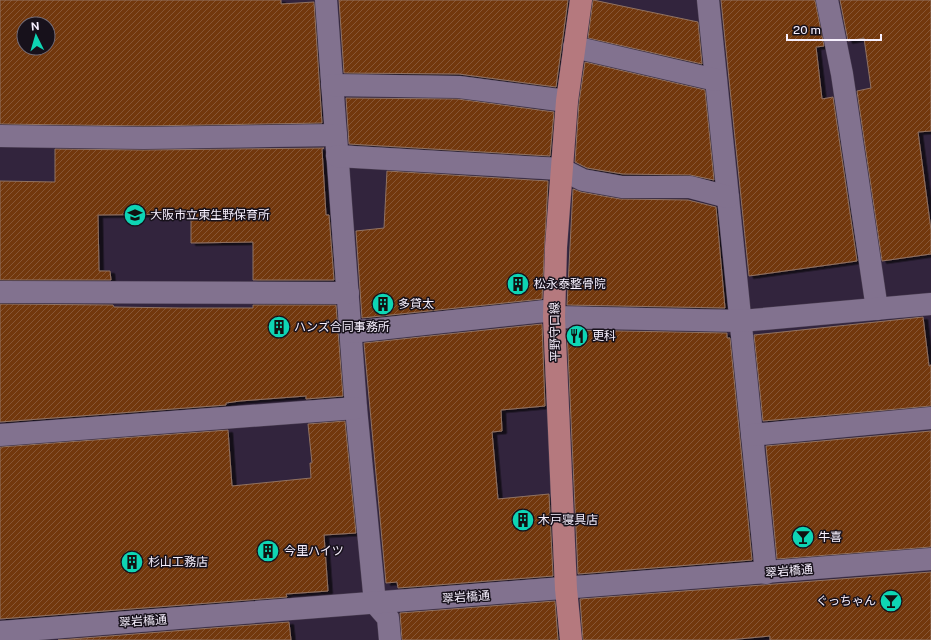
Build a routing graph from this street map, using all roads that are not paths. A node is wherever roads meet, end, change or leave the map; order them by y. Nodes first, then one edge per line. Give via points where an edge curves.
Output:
1 (326, 0) edge
2 (581, 0) edge
3 (708, 0) edge
4 (827, 0) edge
5 (574, 47) junction
6 (716, 80) junction
7 (332, 85) junction
8 (567, 101) junction
9 (0, 136) edge
10 (336, 146) junction
11 (561, 169) junction
12 (728, 197) junction
13 (0, 292) edge
14 (348, 293) junction
15 (931, 304) edge
16 (877, 309) junction
17 (554, 314) junction
18 (741, 321) junction
19 (351, 332) junction
20 (356, 408) junction
21 (931, 418) edge
22 (0, 435) edge
23 (752, 435) junction
24 (931, 559) edge
25 (766, 573) junction
26 (566, 589) junction
27 (376, 603) junction
28 (0, 632) edge
29 (390, 640) edge
30 (571, 640) edge

1 - 7 street
2 - 5 main road, 平野守口線
3 - 6 street
4 - 16 street via 842,74
5 - 6 street
5 - 8 main road, 平野守口線
6 - 12 street
7 - 8 street via 459,87
7 - 10 street
8 - 11 main road, 平野守口線
9 - 10 street via 144,138
10 - 11 street
10 - 14 street
11 - 12 street via 584,180 622,187 690,188
11 - 17 main road, 平野守口線
12 - 18 street
13 - 14 street
14 - 19 street
15 - 16 street
16 - 18 street
17 - 18 street
17 - 19 street
17 - 26 main road, 平野守口線
18 - 23 street
19 - 20 street
20 - 22 street
20 - 27 street
21 - 23 street
23 - 25 street
24 - 25 street, 翠岩橋通
25 - 26 street, 翠岩橋通
26 - 27 street, 翠岩橋通
26 - 30 main road, 平野守口線
27 - 28 street, 翠岩橋通
27 - 29 street via 388,618

